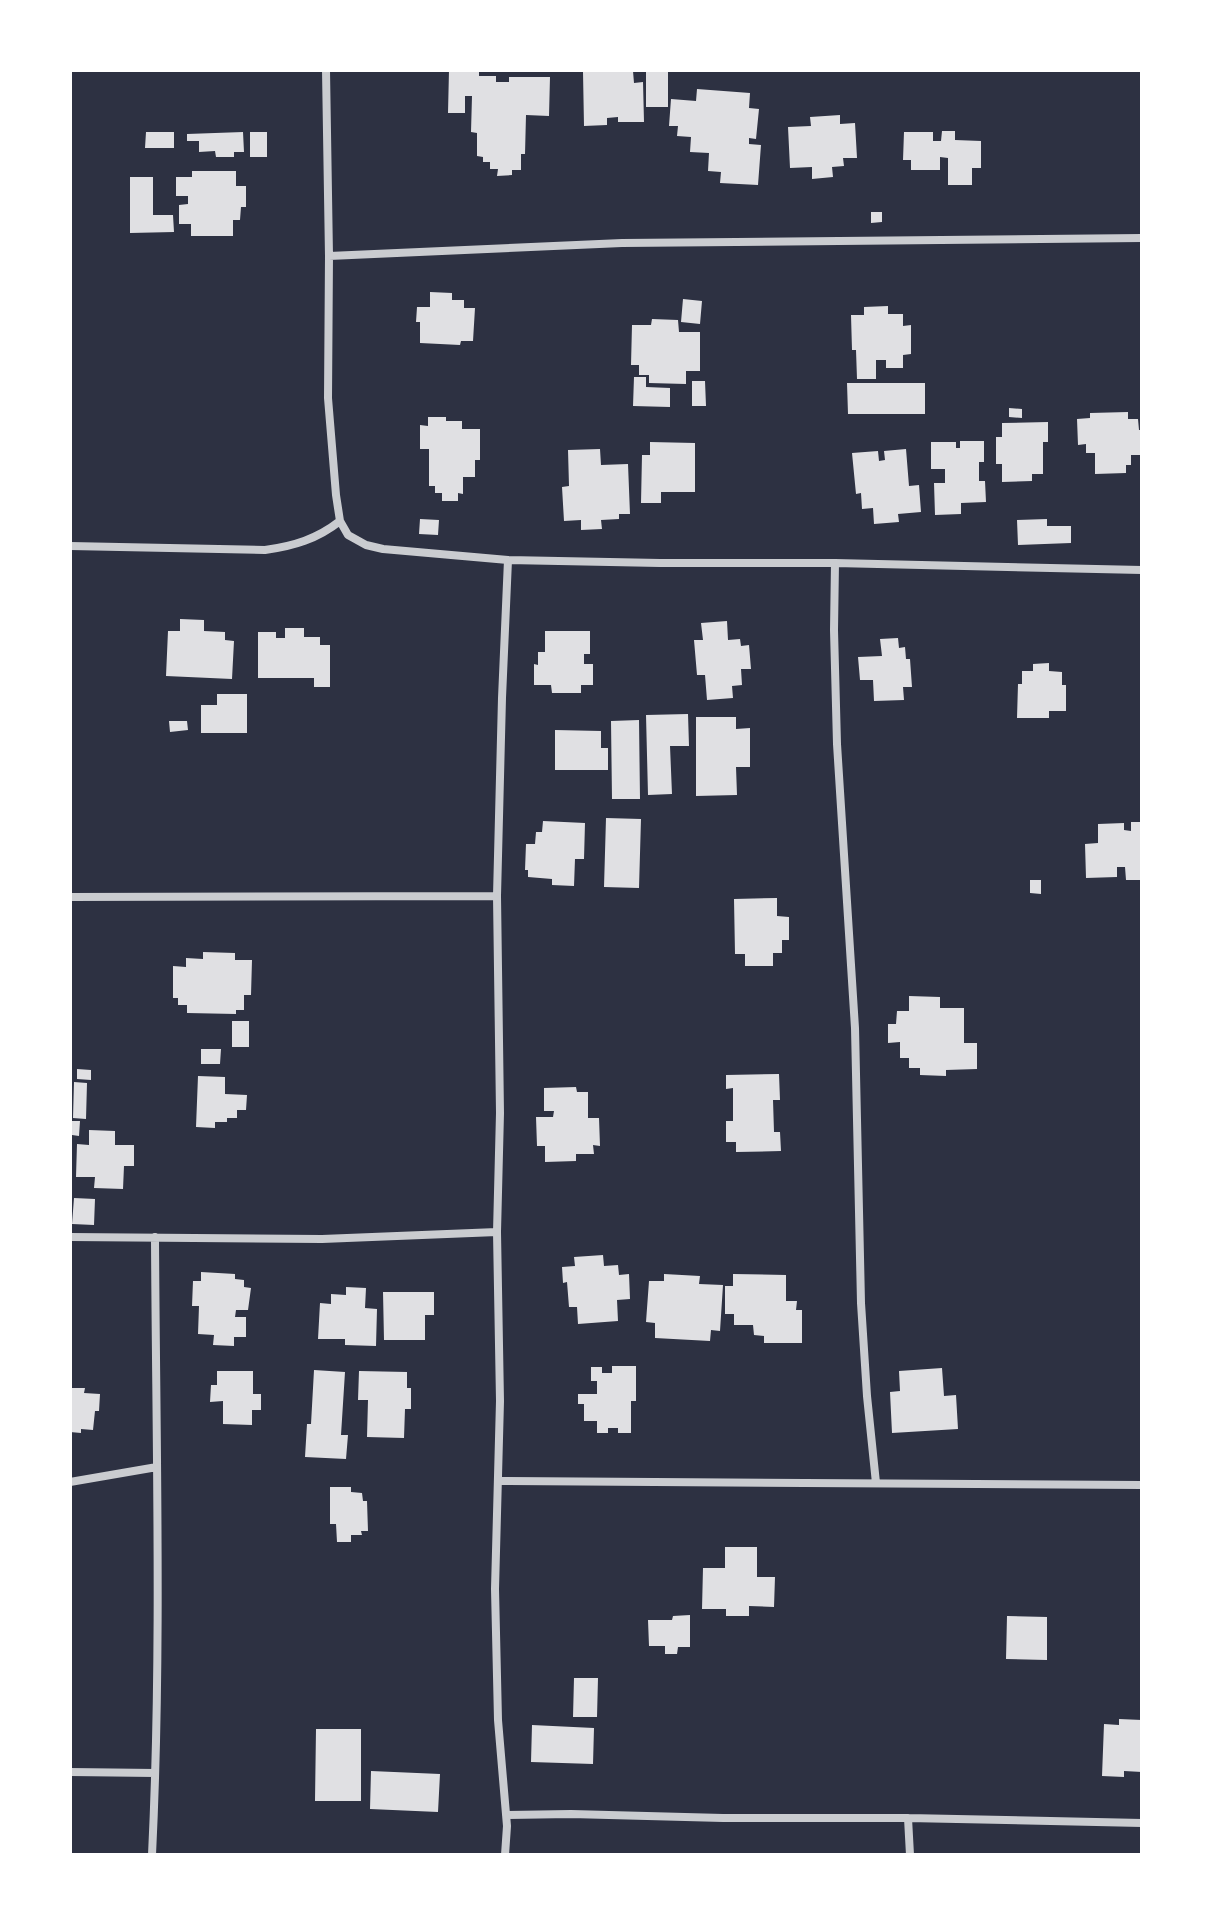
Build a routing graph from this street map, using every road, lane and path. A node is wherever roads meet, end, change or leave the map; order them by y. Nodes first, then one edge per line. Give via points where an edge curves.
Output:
1 (326, 70) edge
2 (1142, 238) edge
3 (329, 256) junction
4 (340, 521) junction
5 (70, 546) edge
6 (508, 560) junction
7 (835, 563) junction
8 (1142, 570) edge
9 (497, 896) junction
10 (70, 897) edge
11 (497, 1232) junction
12 (70, 1237) edge
13 (155, 1237) junction
14 (157, 1467) junction
15 (499, 1481) junction
16 (70, 1482) edge
17 (876, 1483) junction
18 (1142, 1485) edge
19 (70, 1772) edge
20 (155, 1773) junction
21 (506, 1815) junction
22 (908, 1818) junction
23 (1142, 1823) edge
24 (152, 1855) edge
25 (505, 1855) edge
26 (910, 1855) edge

1 - 3 street
2 - 3 street via 622,243
3 - 4 street via 328,398
4 - 5 street via 314,538 265,550
4 - 6 street via 348,535 383,549
6 - 7 street
6 - 9 street
7 - 8 street
7 - 17 street via 837,744 854,999 861,1303
9 - 10 street
9 - 11 street
11 - 13 street via 322,1239
11 - 15 street
12 - 13 street
13 - 14 street
14 - 16 street
14 - 20 street
15 - 17 street
15 - 21 street via 495,1653
17 - 18 street
19 - 20 street
20 - 24 street
21 - 22 street
21 - 25 street
22 - 23 street
22 - 26 street

